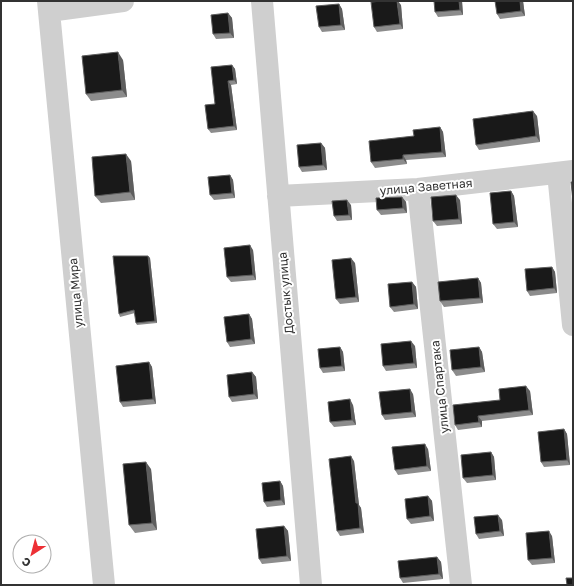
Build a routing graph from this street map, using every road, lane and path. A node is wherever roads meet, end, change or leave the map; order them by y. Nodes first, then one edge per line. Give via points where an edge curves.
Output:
1 (123, 1) edge
2 (262, 1) edge
3 (49, 6) edge
4 (565, 172) edge
5 (418, 189) junction
6 (278, 196) junction
7 (573, 325) edge
8 (104, 585) edge
9 (311, 585) edge
10 (461, 585) edge

1 - 3 street
2 - 6 street, Достык улица
3 - 8 street, улица Мира
4 - 5 street, улица Заветная
4 - 7 street
5 - 6 street, улица Заветная
5 - 10 street, улица Спартака
6 - 9 street, Достык улица

